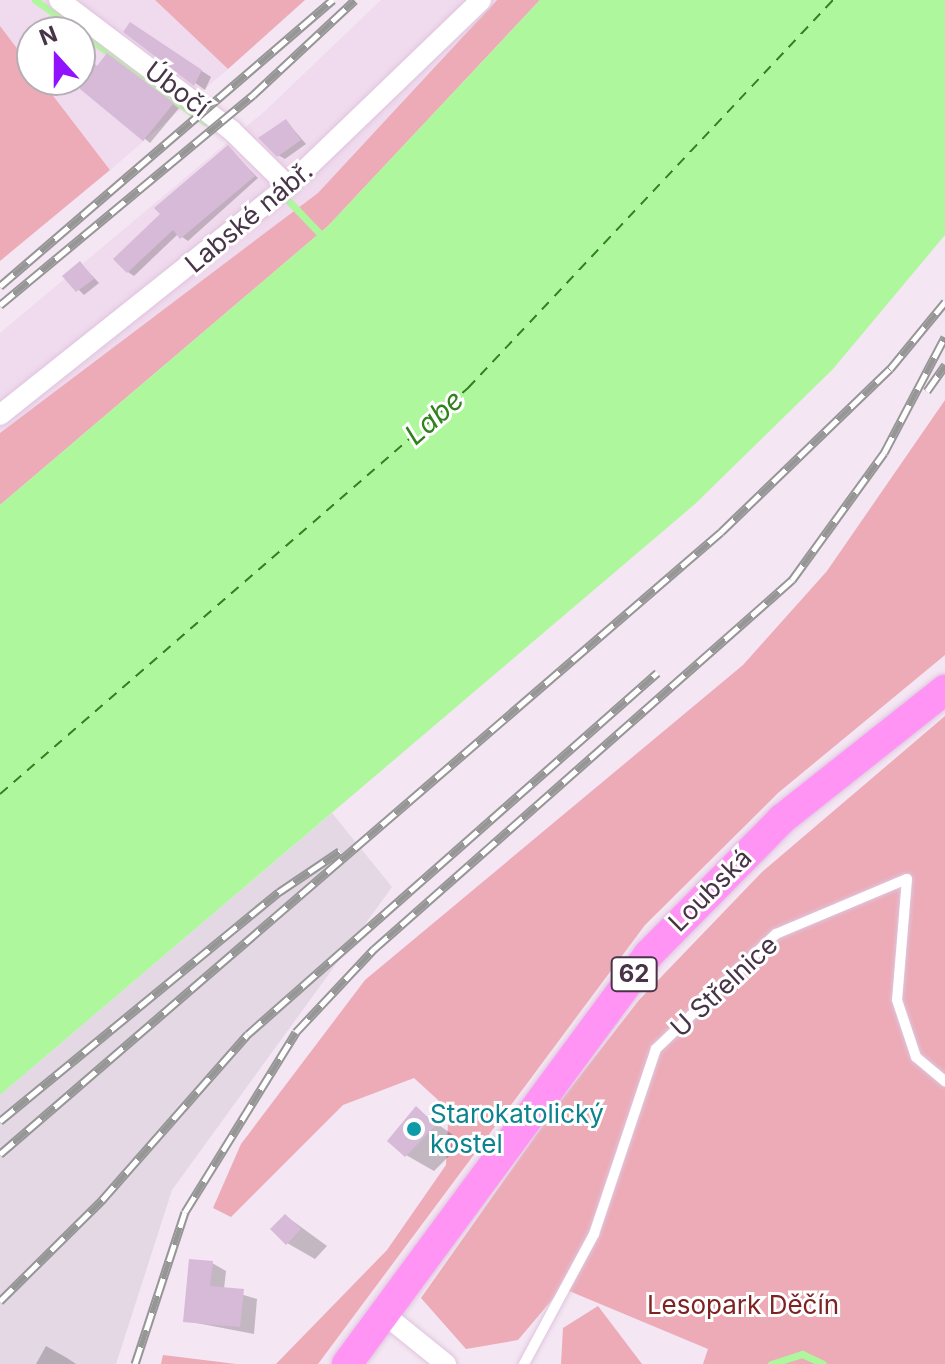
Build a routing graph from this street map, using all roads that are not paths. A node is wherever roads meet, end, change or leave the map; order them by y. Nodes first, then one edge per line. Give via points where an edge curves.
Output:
1 (59, 0) edge
2 (481, 0) edge
3 (288, 186) junction
4 (0, 415) edge
5 (945, 690) edge
6 (945, 1081) edge
7 (384, 1314) junction
8 (347, 1364) edge
9 (446, 1364) edge
10 (524, 1364) edge

1 - 3 street, Úbočí via 231,130
2 - 3 street, Labské nábř.
3 - 4 street, Labské nábř.
5 - 7 main road, Loubská / 62 via 782,819 649,954
6 - 10 lane, U Střelnice via 916,1057 897,1000 907,879 776,934 656,1049 594,1234
7 - 8 main road, Loubská / 62
7 - 9 street

